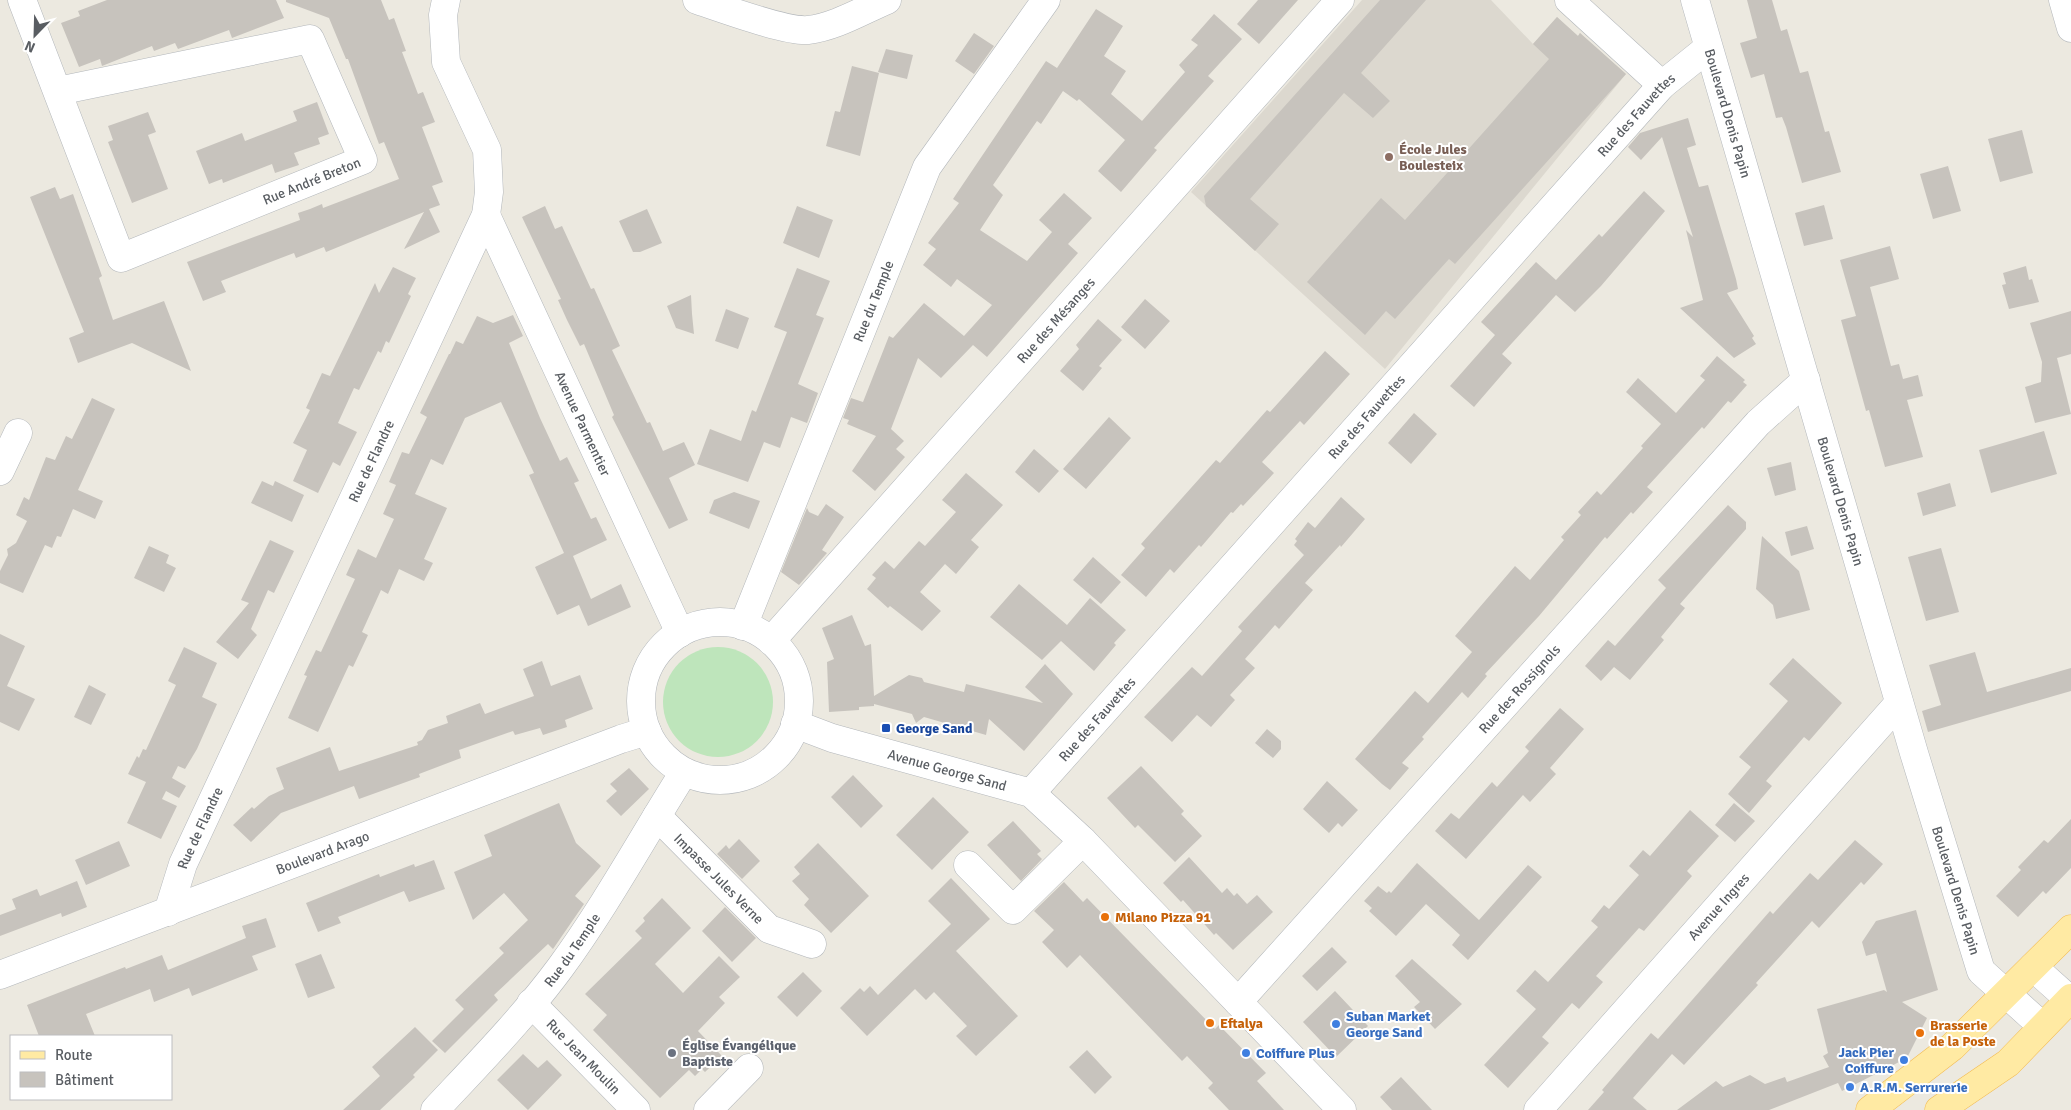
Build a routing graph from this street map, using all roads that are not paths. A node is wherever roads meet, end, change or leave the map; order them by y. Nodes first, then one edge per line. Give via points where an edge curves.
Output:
1 (22, 0) edge
2 (446, 0) edge
3 (697, 0) edge
4 (887, 0) edge
5 (1046, 0) edge
6 (1340, 0) edge
7 (1569, 0) edge
8 (1694, 0) edge
9 (2063, 0) edge
10 (2071, 28) edge
11 (1708, 48) junction
12 (1662, 85) junction
13 (58, 91) junction
14 (486, 215) junction
15 (1806, 380) junction
16 (18, 433) dead end
17 (0, 471) edge
18 (742, 626) junction
19 (680, 633) junction
20 (771, 641) junction
21 (1899, 703) junction
22 (795, 724) junction
23 (647, 731) junction
24 (684, 772) junction
25 (1031, 794) junction
26 (657, 816) junction
27 (1083, 841) junction
28 (968, 866) dead end
29 (168, 912) junction
30 (2071, 929) edge
31 (812, 944) dead end
32 (2033, 967) junction
33 (0, 975) edge
34 (2005, 994) junction
35 (2070, 999) edge
36 (1238, 1002) junction
37 (531, 1003) junction
38 (2042, 1026) junction
39 (749, 1068) dead end
40 (435, 1110) edge
41 (636, 1110) edge
42 (708, 1110) edge
43 (1342, 1110) edge
44 (1538, 1110) edge
45 (1870, 1110) edge
46 (1939, 1110) edge

1 - 13 street, Rue André Breton
2 - 14 street, Rue de Flandre via 442,15 446,62 486,150 489,192
3 - 4 street via 788,28 807,30 826,26
5 - 18 street, Rue du Temple via 927,167
6 - 20 street, Rue des Mésanges
7 - 12 street
8 - 11 street, Boulevard Denis Papin
9 - 10 street
11 - 12 street, Rue des Fauvettes
11 - 15 street, Boulevard Denis Papin
12 - 25 street, Rue des Fauvettes
13 - 13 street, Rue André Breton via 121,258 363,160 310,39
14 - 19 street, Avenue Parmentier
14 - 29 street, Rue de Flandre via 182,864
15 - 21 street, Boulevard Denis Papin
15 - 36 street, Rue des Rossignols via 1758,423
16 - 17 street
18 - 19 street via 704,624
18 - 20 street
19 - 23 street via 659,651 645,675 641,703
20 - 22 street via 788,661 797,685 799,698
21 - 34 street, Boulevard Denis Papin via 1981,970
21 - 44 street, Avenue Ingres
22 - 24 street via 783,749 751,774 710,780
22 - 25 street, Avenue George Sand via 832,738
23 - 24 street via 666,759
23 - 29 street, Boulevard Arago
24 - 26 street, Rue du Temple
25 - 27 street, Avenue George Sand
26 - 31 street, Impasse Jules Verne via 770,929
26 - 37 street, Rue du Temple via 609,896 560,968
27 - 28 street via 1013,910
27 - 36 street, Avenue George Sand
29 - 33 street, Boulevard Arago
30 - 32 main road
32 - 34 main road
32 - 35 street
34 - 38 street, Boulevard Denis Papin
34 - 45 main road via 1952,1047
35 - 38 main road
36 - 43 street, Avenue George Sand
37 - 40 street, Rue du Temple
37 - 41 street, Rue Jean Moulin
38 - 46 main road via 2008,1063
39 - 42 street

